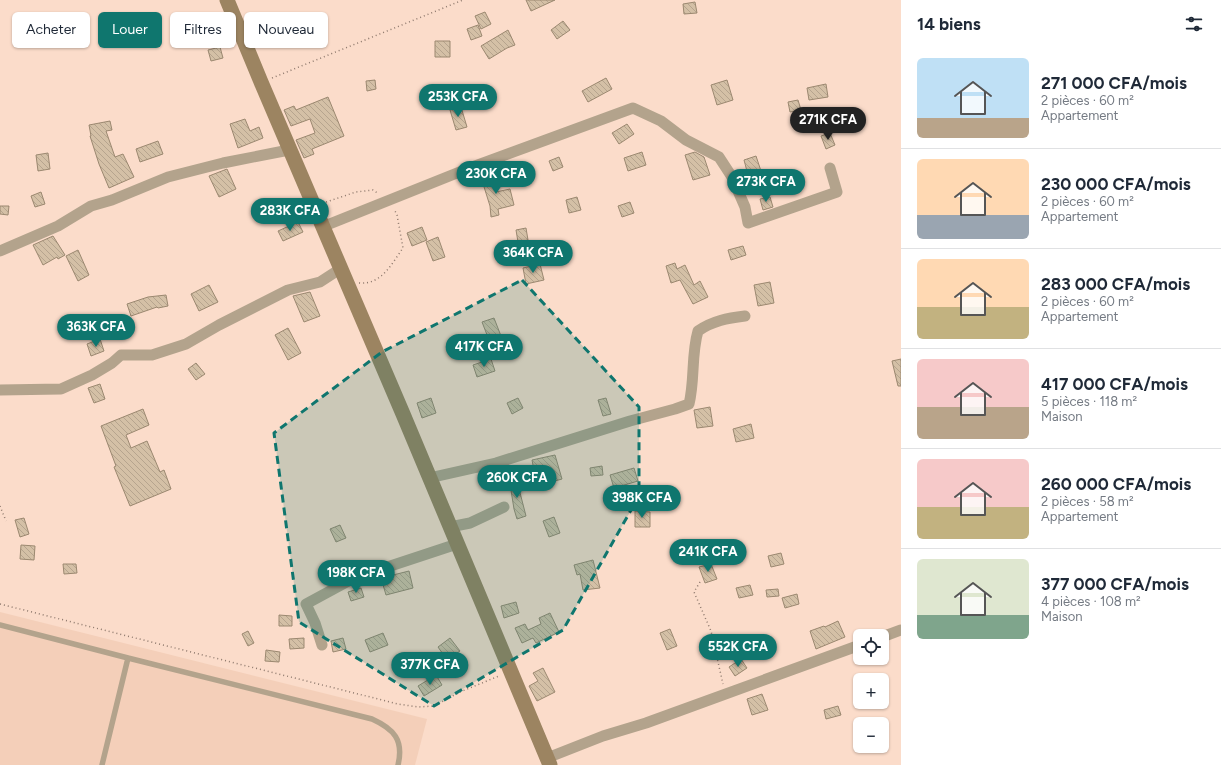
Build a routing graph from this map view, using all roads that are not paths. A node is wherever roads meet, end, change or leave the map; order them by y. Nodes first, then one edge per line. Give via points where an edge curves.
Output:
1 (227, 0) edge
2 (289, 150) junction
3 (830, 168) dead end
4 (322, 227) junction
5 (0, 251) edge
6 (343, 275) junction
7 (744, 316) dead end
8 (0, 390) edge
9 (429, 478) junction
10 (504, 506) dead end
11 (450, 527) junction
12 (456, 544) junction
13 (0, 626) edge
14 (901, 630) edge
15 (889, 634) edge
16 (322, 645) dead end
17 (853, 648) edge
18 (128, 658) junction
19 (549, 761) edge
20 (102, 765) edge
21 (398, 765) edge

1 - 2 street
2 - 4 street
2 - 5 street via 168,177 91,206 58,226
3 - 4 street via 836,192 748,223 745,207 732,177 718,157 686,140 661,121 633,108 467,169
4 - 6 street
6 - 8 street via 288,290 186,344 152,355 121,355 92,375 61,388
6 - 9 street
7 - 9 street via 731,317 698,331 689,404 496,462
9 - 11 street
10 - 11 street via 470,523
11 - 12 street
12 - 16 street via 354,578 306,604
12 - 19 street
13 - 18 lane
14 - 15 street
17 - 19 street via 646,723 603,736
18 - 20 lane
18 - 21 lane via 372,719 386,725 396,735 400,748

